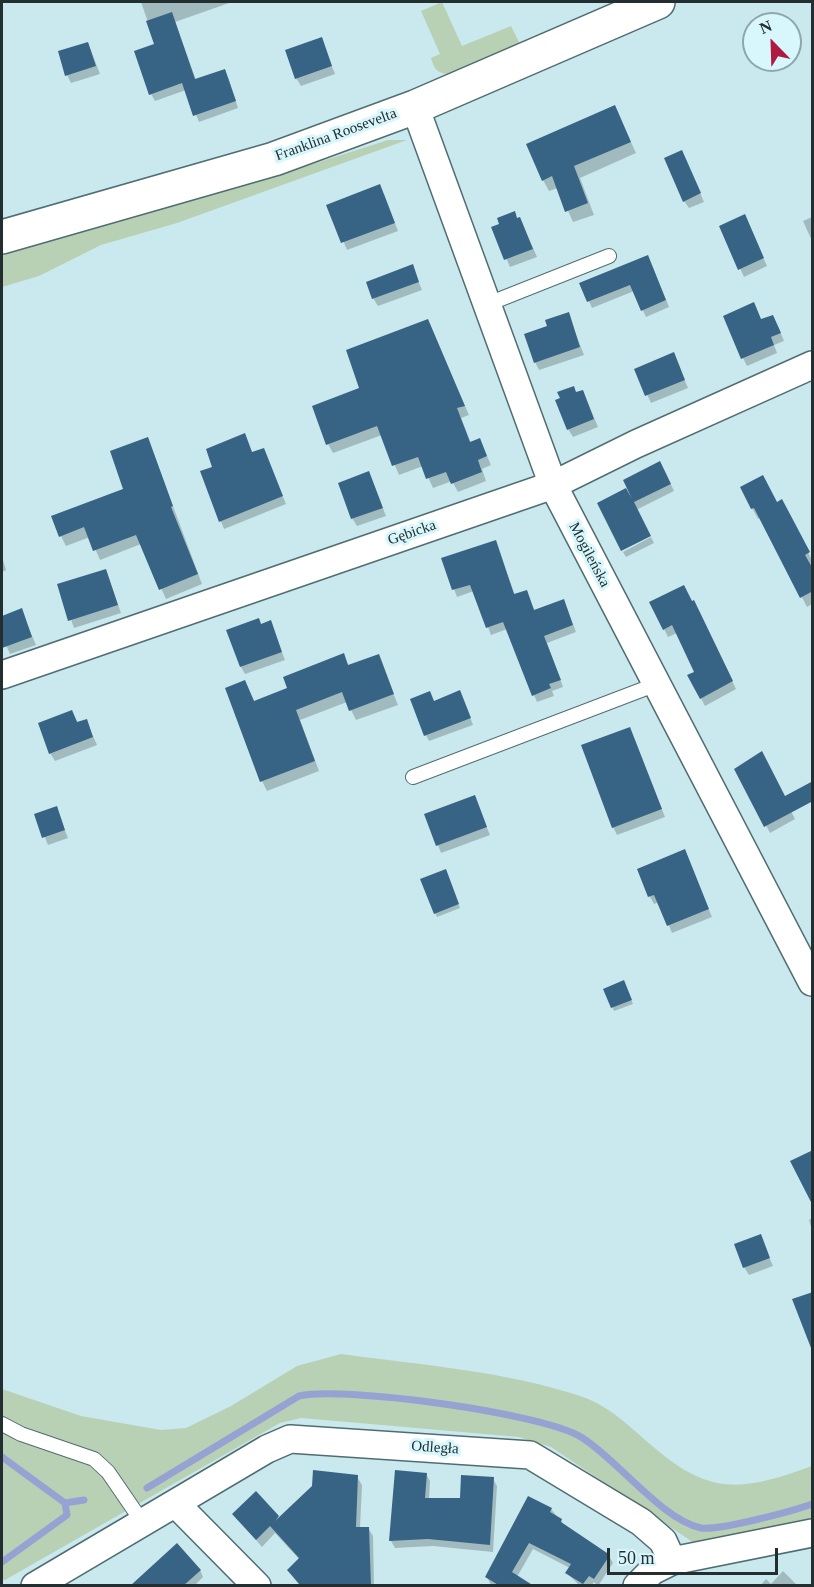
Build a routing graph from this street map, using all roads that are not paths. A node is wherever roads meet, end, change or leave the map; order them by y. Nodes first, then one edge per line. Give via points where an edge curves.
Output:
1 (658, 2) edge
2 (415, 106) junction
3 (2, 237) edge
4 (609, 256) dead end
5 (488, 304) junction
6 (813, 365) edge
7 (553, 485) junction
8 (2, 675) edge
9 (657, 684) junction
10 (413, 777) dead end
11 (813, 982) edge
12 (2, 1424) edge
13 (176, 1504) junction
14 (143, 1522) junction
15 (812, 1533) edge
16 (672, 1561) junction
17 (35, 1586) edge
18 (257, 1586) edge
19 (637, 1586) edge

1 - 2 street, Franklina Roosevelta
2 - 3 street, Franklina Roosevelta via 274,159
2 - 5 street, Mogileńska
4 - 5 lane
5 - 7 street, Mogileńska
6 - 7 street, Gębicka
7 - 8 street, Gębicka
7 - 9 street, Mogileńska
9 - 10 lane
9 - 11 street, Mogileńska
12 - 14 lane via 94,1459 108,1472
13 - 14 street, Odległa
13 - 16 street, Odległa via 290,1439 530,1455 641,1522 663,1541
13 - 18 street
14 - 17 street, Odległa
15 - 16 street
16 - 19 street via 652,1571

